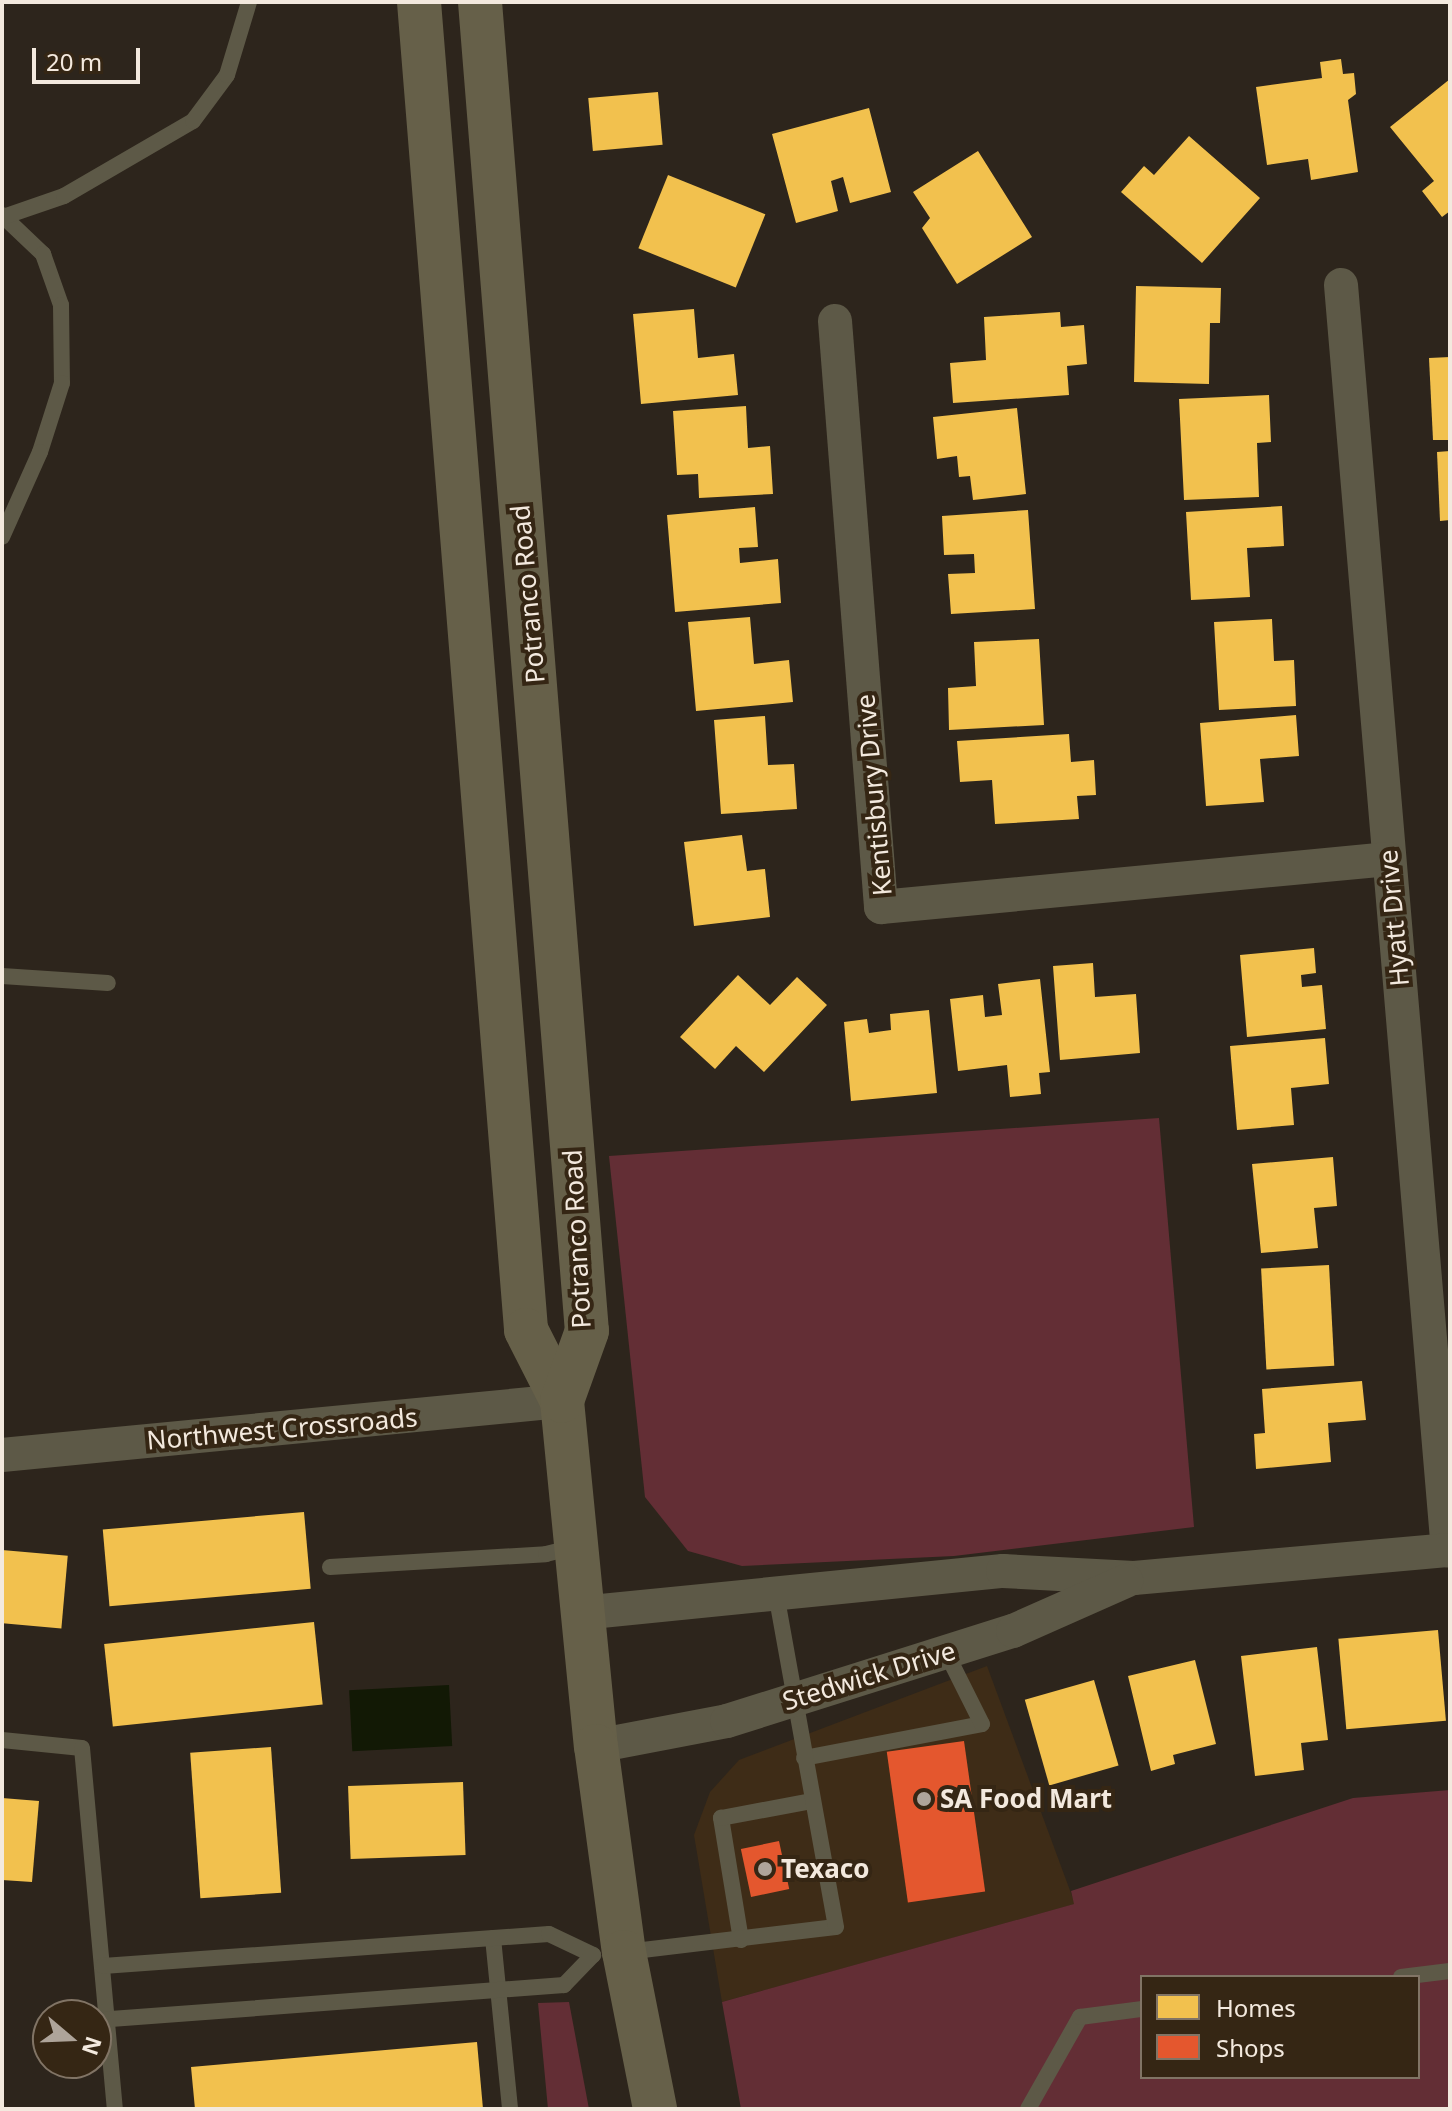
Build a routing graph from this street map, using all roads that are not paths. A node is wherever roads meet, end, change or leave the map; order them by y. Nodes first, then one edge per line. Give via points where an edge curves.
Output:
1 (249, 2) edge
2 (419, 2) edge
3 (480, 2) edge
4 (4, 216) edge
5 (1341, 285) dead end
6 (835, 321) dead end
7 (2, 537) edge
8 (1389, 859) junction
9 (2, 976) edge
10 (108, 983) dead end
11 (562, 1401) junction
12 (2, 1455) edge
13 (575, 1547) junction
14 (1449, 1550) edge
15 (330, 1567) dead end
16 (1134, 1578) junction
17 (776, 1593) junction
18 (581, 1613) junction
19 (946, 1652) junction
20 (793, 1700) junction
21 (2, 1740) edge
22 (596, 1746) junction
23 (804, 1758) junction
24 (812, 1801) junction
25 (493, 1938) junction
26 (741, 1940) junction
27 (609, 1953) junction
28 (103, 1966) junction
29 (1450, 1971) edge
30 (1417, 1975) edge
31 (500, 1993) junction
32 (105, 1999) edge
33 (1140, 2009) edge
34 (112, 2019) edge
35 (112, 2075) edge
36 (115, 2109) edge
37 (510, 2109) edge
38 (655, 2109) edge
39 (1028, 2109) edge

1 - 4 lane via 227,75 193,121 64,196
2 - 11 main road, Potranco Road via 526,1330
3 - 11 main road, Potranco Road via 587,1331
4 - 7 lane via 43,254 61,305 62,383 40,452
5 - 8 street, Hyatt Drive
6 - 8 street, Kentisbury Drive via 881,907
8 - 14 street, Hyatt Drive
9 - 10 lane
11 - 12 street, Northwest Crossroads
11 - 13 main road
13 - 15 lane via 546,1554
13 - 18 main road
14 - 16 street, Stedwick Drive
16 - 17 street, Stedwick Drive via 1003,1571
16 - 19 street, Stedwick Drive via 1013,1631
17 - 18 street, Stedwick Drive
17 - 20 lane
18 - 22 main road
19 - 20 street, Stedwick Drive
19 - 23 lane via 982,1724
20 - 22 street, Stedwick Drive via 727,1721
20 - 23 lane
21 - 28 lane via 82,1748
22 - 27 main road
23 - 24 lane
24 - 26 lane via 721,1818
24 - 26 lane via 836,1927
25 - 27 lane via 549,1934
25 - 28 lane
25 - 31 lane
26 - 27 lane
27 - 31 lane via 564,1985
27 - 38 main road
28 - 32 lane
29 - 30 lane
31 - 34 lane
31 - 37 lane
33 - 39 lane via 1080,2017
35 - 36 lane

